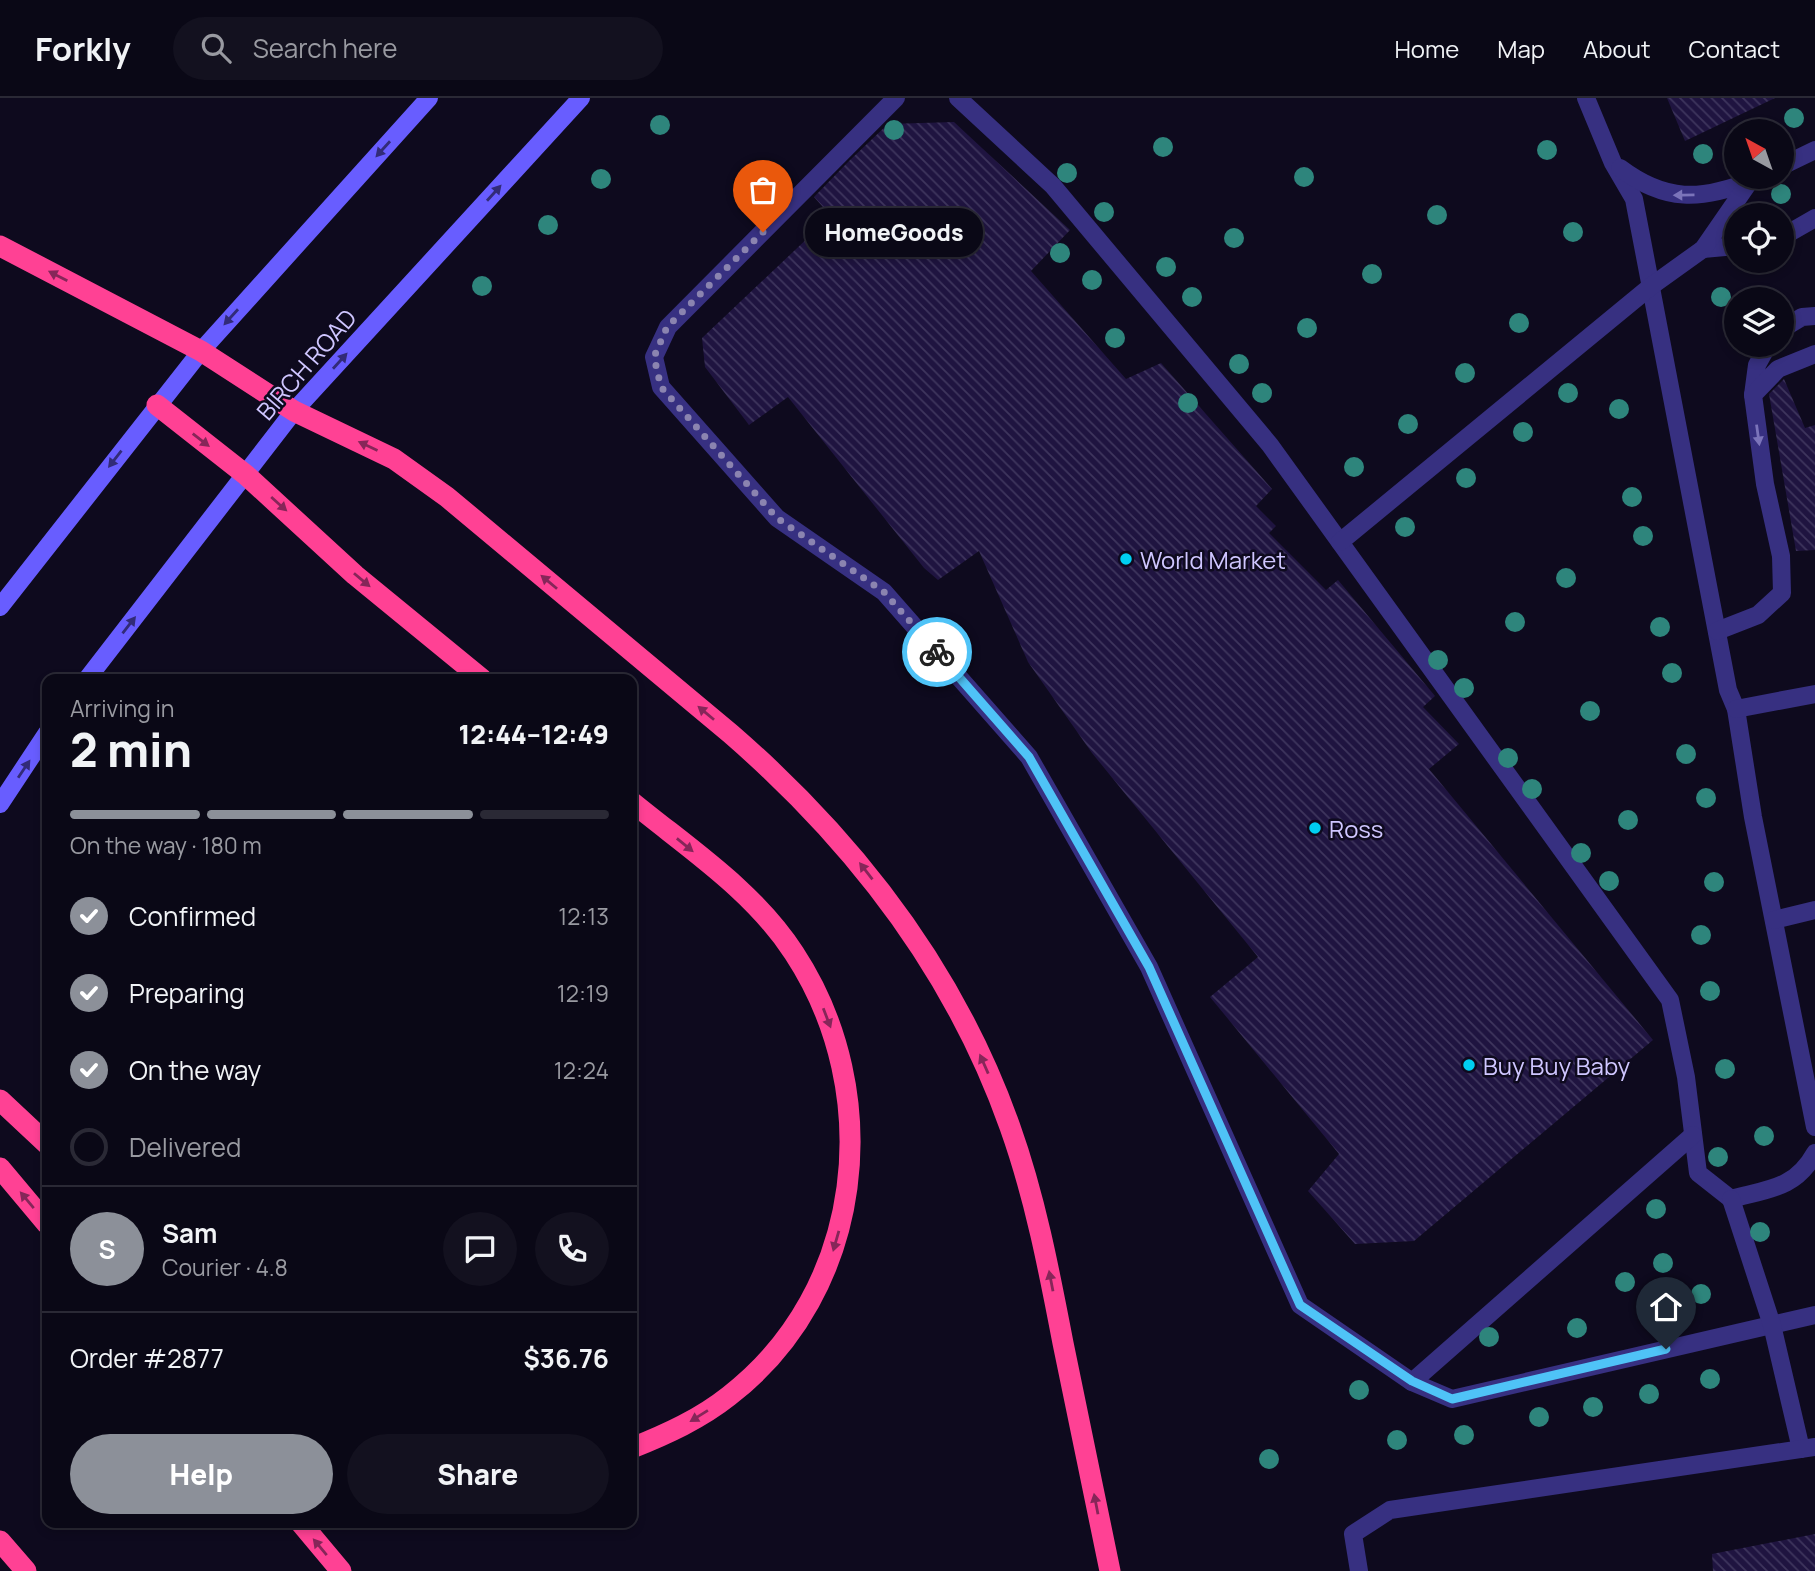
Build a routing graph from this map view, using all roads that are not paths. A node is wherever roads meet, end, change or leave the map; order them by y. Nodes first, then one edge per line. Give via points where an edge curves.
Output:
1 (429, 98) edge
2 (581, 98) edge
3 (896, 98) edge
4 (958, 98) edge
5 (1586, 98) edge
6 (1815, 150) edge
7 (1794, 160) edge
8 (1613, 163) junction
9 (1724, 189) edge
10 (1748, 189) edge
11 (1815, 218) edge
12 (1794, 230) edge
13 (0, 246) edge
14 (1724, 247) edge
15 (1703, 249) junction
16 (1650, 287) junction
17 (1815, 316) edge
18 (1794, 322) edge
19 (201, 351) junction
20 (1815, 354) edge
21 (1761, 357) edge
22 (1753, 395) junction
23 (157, 405) junction
24 (294, 411) junction
25 (246, 475) junction
26 (1340, 542) junction
27 (0, 607) edge
28 (1717, 631) junction
29 (92, 674) edge
30 (476, 674) edge
31 (1815, 694) edge
32 (1735, 709) junction
33 (42, 741) edge
34 (0, 804) edge
35 (637, 806) edge
36 (1815, 910) edge
37 (1774, 920) junction
38 (0, 1100) edge
39 (1815, 1127) edge
40 (1693, 1135) junction
41 (42, 1140) edge
42 (1815, 1153) edge
43 (4, 1172) edge
44 (1731, 1199) junction
45 (42, 1218) edge
46 (1815, 1315) edge
47 (1772, 1325) junction
48 (1412, 1381) junction
49 (637, 1446) edge
50 (1808, 1448) edge
51 (305, 1528) edge
52 (0, 1541) edge
53 (26, 1571) edge
54 (341, 1571) edge
55 (1110, 1571) edge
56 (1359, 1571) edge

1 -> 19 main road
24 -> 2 main road, BIRCH ROAD
3 - 48 lane via 667,327 654,357 661,387 777,518 884,592 1029,757 1149,967 1300,1305
4 - 26 lane via 1071,206 1270,445
5 - 8 lane
6 - 7 lane
9 -> 8 lane via 1678,197 1644,186
8 - 16 lane via 1634,199
10 - 15 lane
11 - 12 lane
19 -> 13 highway
14 - 15 lane
15 - 16 lane
16 - 26 lane
16 - 28 lane
17 - 18 lane
19 - 23 main road
19 - 24 highway
20 - 22 lane via 1778,369
21 - 22 lane
22 -> 28 lane via 1781,556 1783,593 1758,615
23 -> 25 highway
23 -> 27 main road
24 - 25 main road, BIRCH ROAD
55 -> 24 highway via 1045,1250 1010,1126 957,1008 888,898 848,848 773,770 447,497 394,459
29 -> 25 main road, BIRCH ROAD
25 -> 30 highway via 355,575
26 - 40 lane via 1670,1000
28 - 32 lane
31 - 32 lane
32 - 37 lane
34 -> 33 main road
35 -> 49 highway via 727,879 793,951 828,1019 845,1080 851,1131 850,1169 836,1244 822,1280 797,1322 730,1395 667,1434
36 - 37 lane
37 - 39 lane
38 - 41 highway
40 - 44 lane via 1698,1173
40 - 48 lane
42 - 44 lane via 1788,1184
45 -> 43 highway
44 - 47 lane
46 - 47 lane
47 - 48 lane via 1452,1399
47 - 50 lane
50 - 56 lane via 1391,1510 1353,1534
54 -> 51 highway
52 - 53 highway

